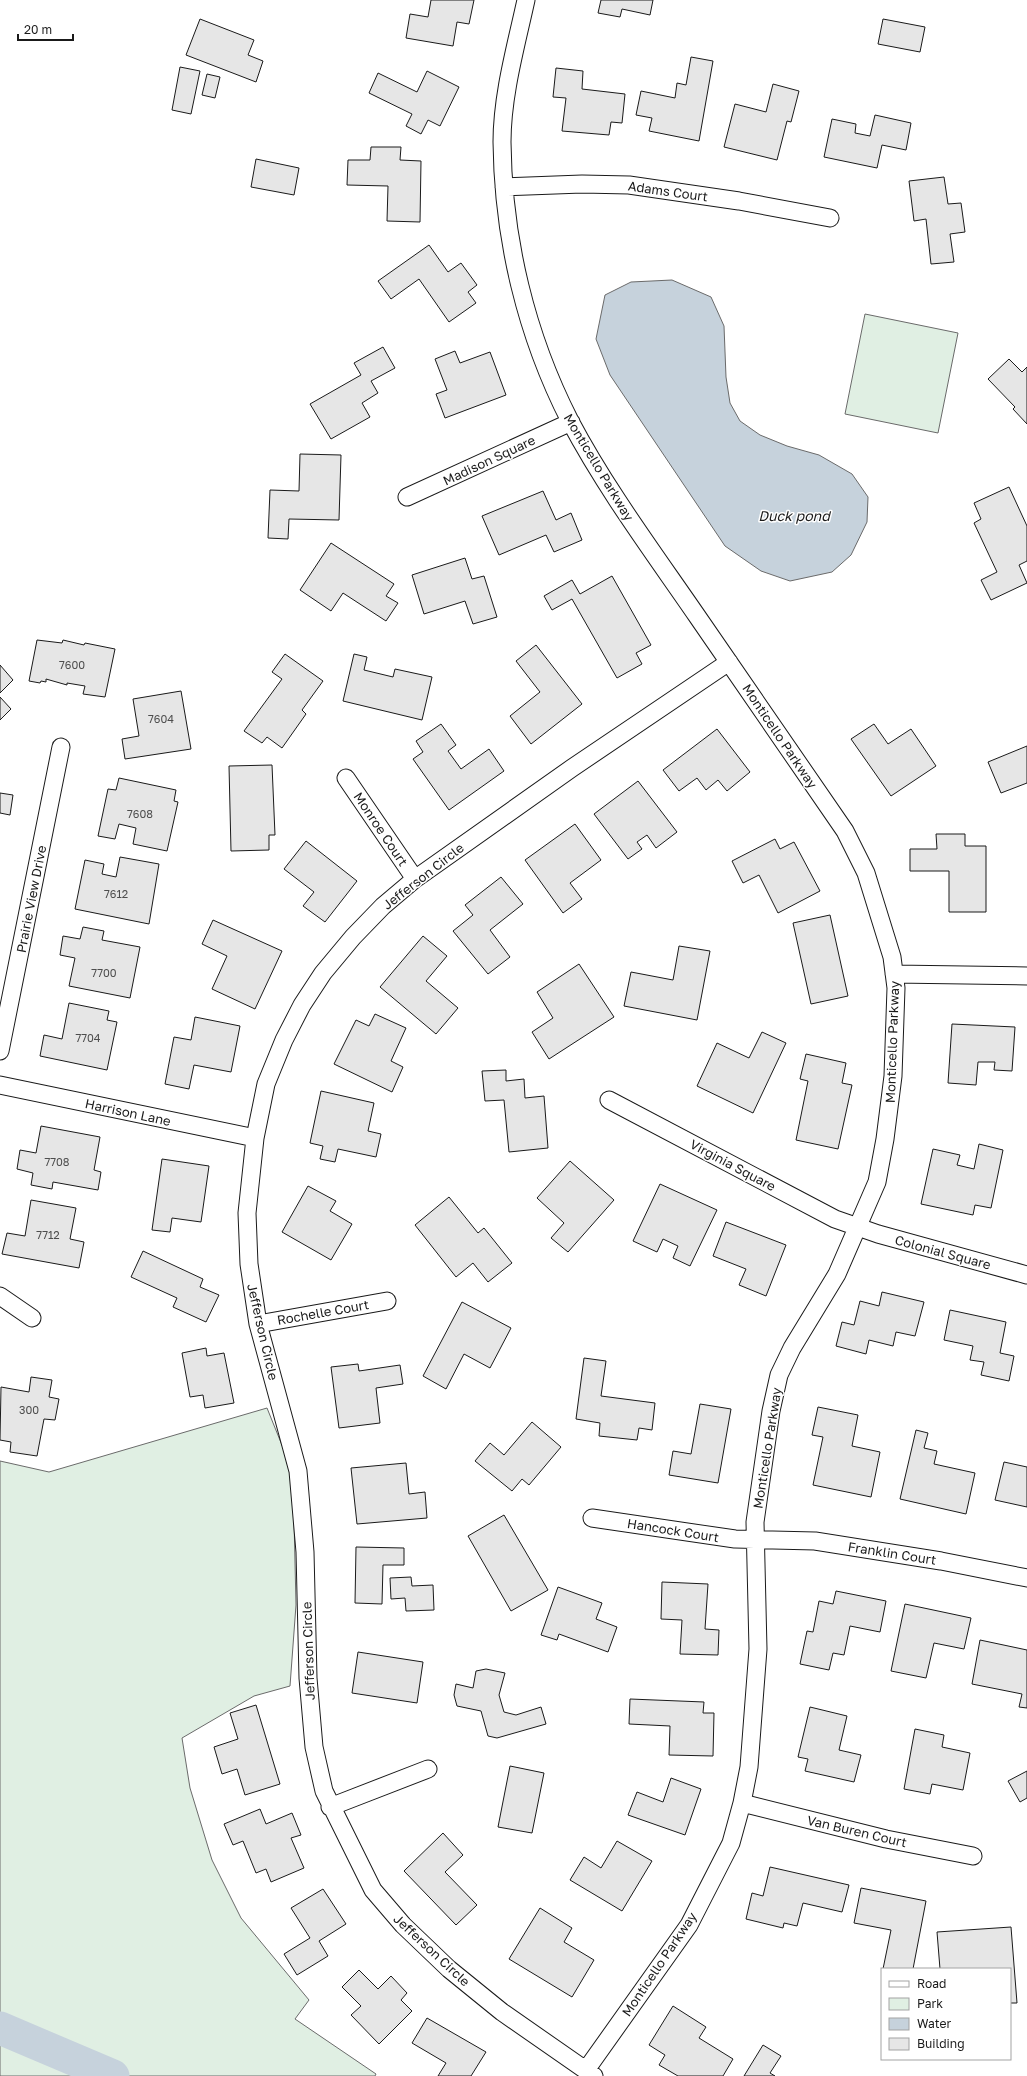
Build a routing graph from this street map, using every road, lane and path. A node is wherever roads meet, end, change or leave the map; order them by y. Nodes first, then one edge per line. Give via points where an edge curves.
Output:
1 (526, 0) edge
2 (504, 187) junction
3 (830, 218) dead end
4 (571, 422) junction
5 (407, 497) dead end
6 (730, 662) junction
7 (61, 747) dead end
8 (346, 778) dead end
9 (415, 879) junction
10 (894, 974) junction
11 (1027, 976) edge
12 (0, 1051) edge
13 (0, 1085) edge
14 (609, 1100) dead end
15 (255, 1138) junction
16 (859, 1228) junction
17 (1027, 1275) edge
18 (0, 1296) edge
19 (387, 1300) dead end
20 (32, 1318) dead end
21 (258, 1324) junction
22 (592, 1518) dead end
23 (755, 1540) junction
24 (1027, 1578) edge
25 (428, 1769) dead end
26 (742, 1803) junction
27 (330, 1807) junction
28 (973, 1856) dead end
29 (590, 2073) edge

1 - 2 street, Monticello Parkway via 508,81 502,140
2 - 3 street, Adams Court via 629,185 739,201
2 - 4 street, Monticello Parkway via 512,254 528,317 551,381
4 - 5 street, Madison Square
4 - 6 street, Monticello Parkway via 625,512
6 - 9 street, Jefferson Circle via 572,768
6 - 10 street, Monticello Parkway via 845,831 866,873 892,957
7 - 12 street, Prairie View Drive
8 - 9 street, Monroe Court
9 - 15 street, Jefferson Circle via 383,906 354,936 323,973 302,1005 266,1084
10 - 11 street
10 - 16 street, Monticello Parkway via 896,988 893,1076 885,1139 877,1182
13 - 15 street, Harrison Lane
14 - 16 street, Virginia Square via 835,1219
15 - 21 street, Jefferson Circle via 247,1213 249,1264
16 - 17 street, Colonial Square
16 - 23 street, Monticello Parkway via 837,1274 792,1348 779,1375 770,1411 755,1522
18 - 20 street
19 - 21 street, Rochelle Court
21 - 27 street, Jefferson Circle via 298,1471 305,1552 308,1678 314,1747
22 - 23 street, Hancock Court
23 - 24 street, Franklin Court via 815,1541
23 - 26 street, Monticello Parkway via 758,1649 749,1767
25 - 27 street
26 - 28 street, Van Buren Court via 886,1839
26 - 29 street, Monticello Parkway via 732,1843 689,1925
27 - 29 street, Jefferson Circle via 373,1890 403,1925 449,1969 502,2012

